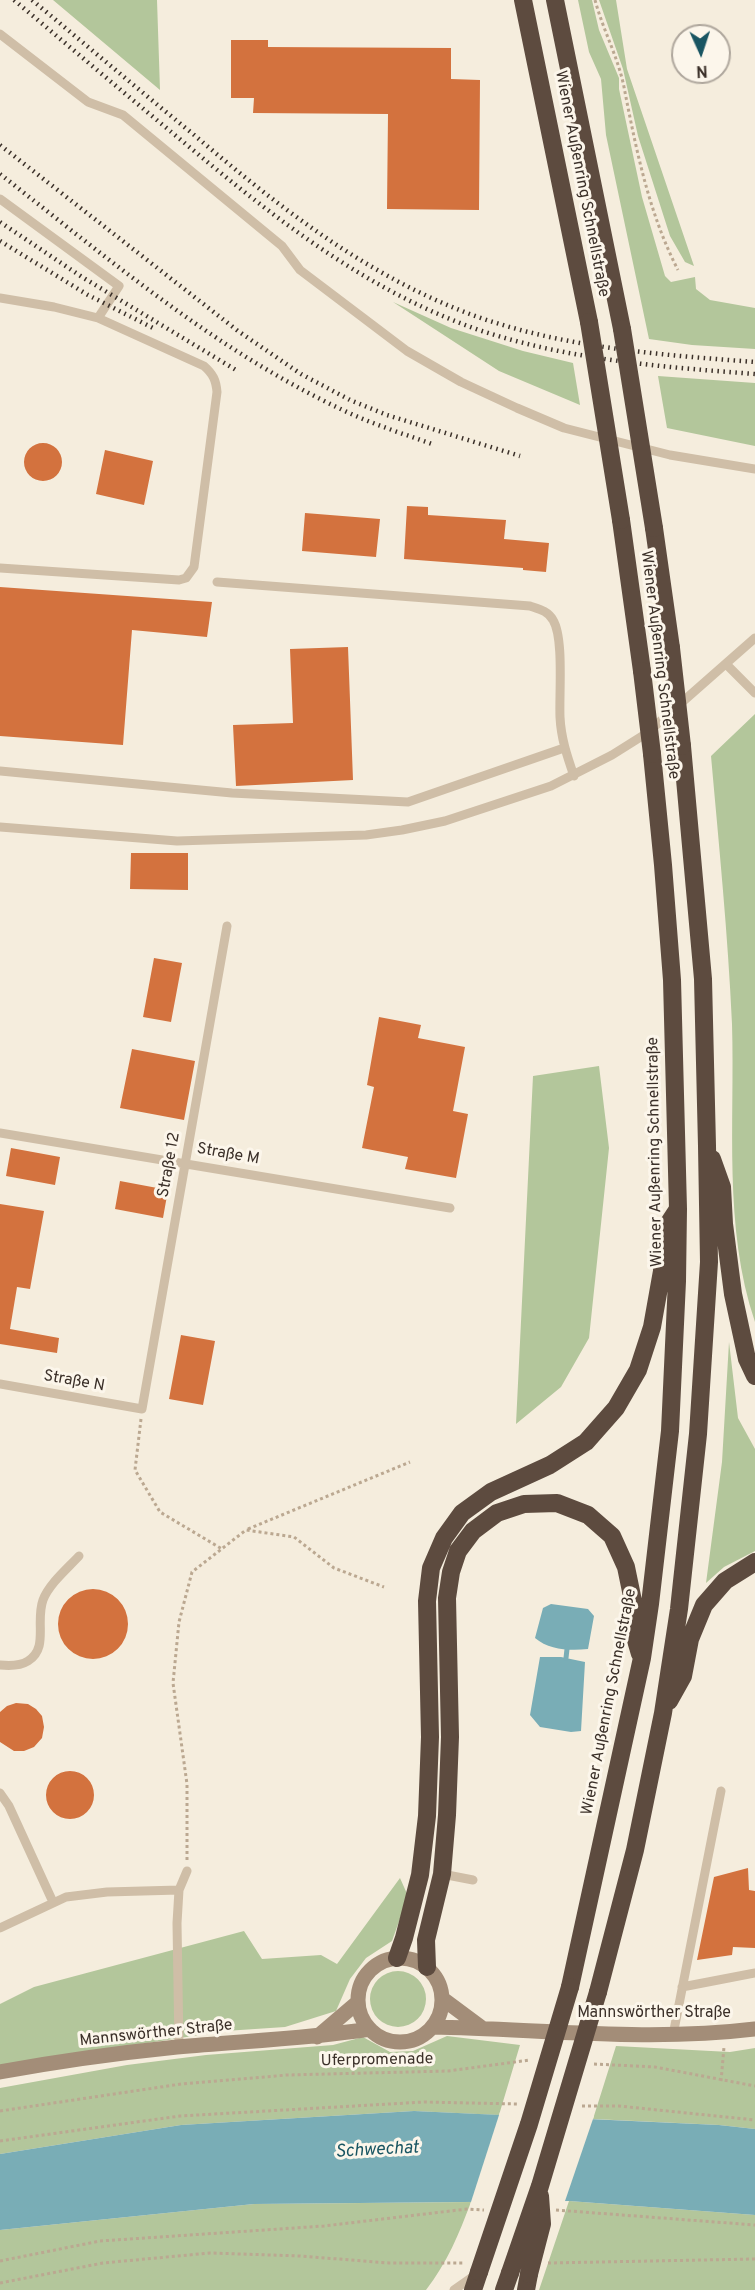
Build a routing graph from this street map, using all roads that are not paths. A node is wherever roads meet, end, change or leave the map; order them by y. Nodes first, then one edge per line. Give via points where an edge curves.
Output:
1 (523, 0) edge
2 (555, 0) edge
3 (0, 34) edge
4 (0, 199) edge
5 (0, 298) edge
6 (98, 318) junction
7 (755, 469) edge
8 (0, 568) edge
9 (217, 582) dead end
10 (755, 638) edge
11 (726, 664) junction
12 (755, 693) edge
13 (564, 748) junction
14 (0, 771) edge
15 (574, 776) junction
16 (0, 827) edge
17 (227, 926) dead end
18 (0, 1133) edge
19 (707, 1146) junction
20 (185, 1163) junction
21 (450, 1208) dead end
22 (678, 1209) junction
23 (755, 1377) edge
24 (0, 1384) edge
25 (142, 1409) joint
26 (79, 1556) dead end
27 (755, 1563) edge
28 (642, 1658) junction
29 (0, 1665) edge
30 (663, 1713) junction
31 (721, 1791) dead end
32 (0, 1793) edge
33 (187, 1871) road end
34 (442, 1874) junction
35 (473, 1880) dead end
36 (179, 1890) junction
37 (53, 1902) junction
38 (0, 1928) edge
39 (397, 1958) junction
40 (427, 1967) junction
41 (755, 1973) edge
42 (682, 1987) junction
43 (443, 1999) junction
44 (358, 2002) junction
45 (433, 2027) junction
46 (482, 2028) junction
47 (370, 2029) junction
48 (755, 2029) edge
49 (673, 2035) junction
50 (317, 2037) junction
51 (179, 2047) junction
52 (0, 2072) edge
53 (540, 2186) junction
54 (479, 2272) junction
55 (507, 2282) edge
56 (528, 2282) edge
57 (454, 2290) edge
58 (473, 2290) edge

1 - 22 highway, Wiener Außenring Schnellstraße, bridge via 589,322 642,671 672,980
2 - 19 highway, Wiener Außenring Schnellstraße, bridge via 622,329 671,648 703,979
3 - 7 lane via 88,102 123,115 282,246 300,270 407,351 461,382 564,428 670,455
4 - 6 lane via 119,286
5 - 6 lane
6 - 8 lane via 204,366 216,382 194,567 186,578 179,580
9 - 13 lane via 542,609 554,621 558,635
10 - 11 lane
11 - 12 lane
11 - 15 lane via 647,733
13 - 14 lane via 408,802 232,792
13 - 15 lane
15 - 16 lane via 445,821 366,835 177,841
17 - 20 lane, Straße 12
18 - 20 lane, Straße M
19 - 23 highway via 722,1187 733,1294 747,1359
19 - 30 highway, Wiener Außenring Schnellstraße via 709,1262 698,1434
20 - 21 lane, Straße M
20 - 25 lane, Straße 12
22 - 28 highway, Wiener Außenring Schnellstraße via 670,1431
22 - 39 highway via 663,1232 662,1271 652,1327 638,1370 616,1408 586,1442 550,1465 491,1492 462,1513 444,1538 431,1568 427,1601 427,1816 420,1875
24 - 25 lane, Straße N
26 - 29 lane via 43,1598 39,1649 34,1657 24,1663
27 - 30 highway via 724,1581 704,1605 690,1640 682,1676
28 - 34 highway via 632,1627 633,1601 626,1568 612,1536 588,1515 557,1503 524,1504 497,1513 473,1531 458,1551 450,1572 447,1598 450,1737
28 - 54 highway, Wiener Außenring Schnellstraße, bridge via 570,1987
30 - 53 highway, Wiener Außenring Schnellstraße, bridge via 635,1850 598,1992
31 - 42 lane
32 - 37 lane
33 - 36 lane
34 - 35 lane
34 - 40 highway via 426,1940
36 - 37 lane via 107,1892
36 - 51 lane
37 - 38 lane
39 - 40 main road via 413,1959
39 - 44 main road via 381,1962 368,1972 360,1986
40 - 43 main road via 439,1981
41 - 42 lane
42 - 49 lane
43 - 45 main road via 441,2014
43 - 46 main road, Mannswörther Straße
44 - 47 main road via 361,2017
44 - 50 main road
45 - 46 main road, Mannswörther Straße
45 - 47 main road via 419,2038 402,2042 384,2039
46 - 49 main road, Mannswörther Straße
47 - 50 main road, Mannswörther Straße
48 - 49 main road, Mannswörther Straße
50 - 51 main road, Mannswörther Straße
51 - 52 main road, Mannswörther Straße
53 - 55 highway, Wiener Außenring Schnellstraße, bridge
53 - 56 highway, bridge via 542,2224
54 - 57 lane
54 - 58 highway, Wiener Außenring Schnellstraße

